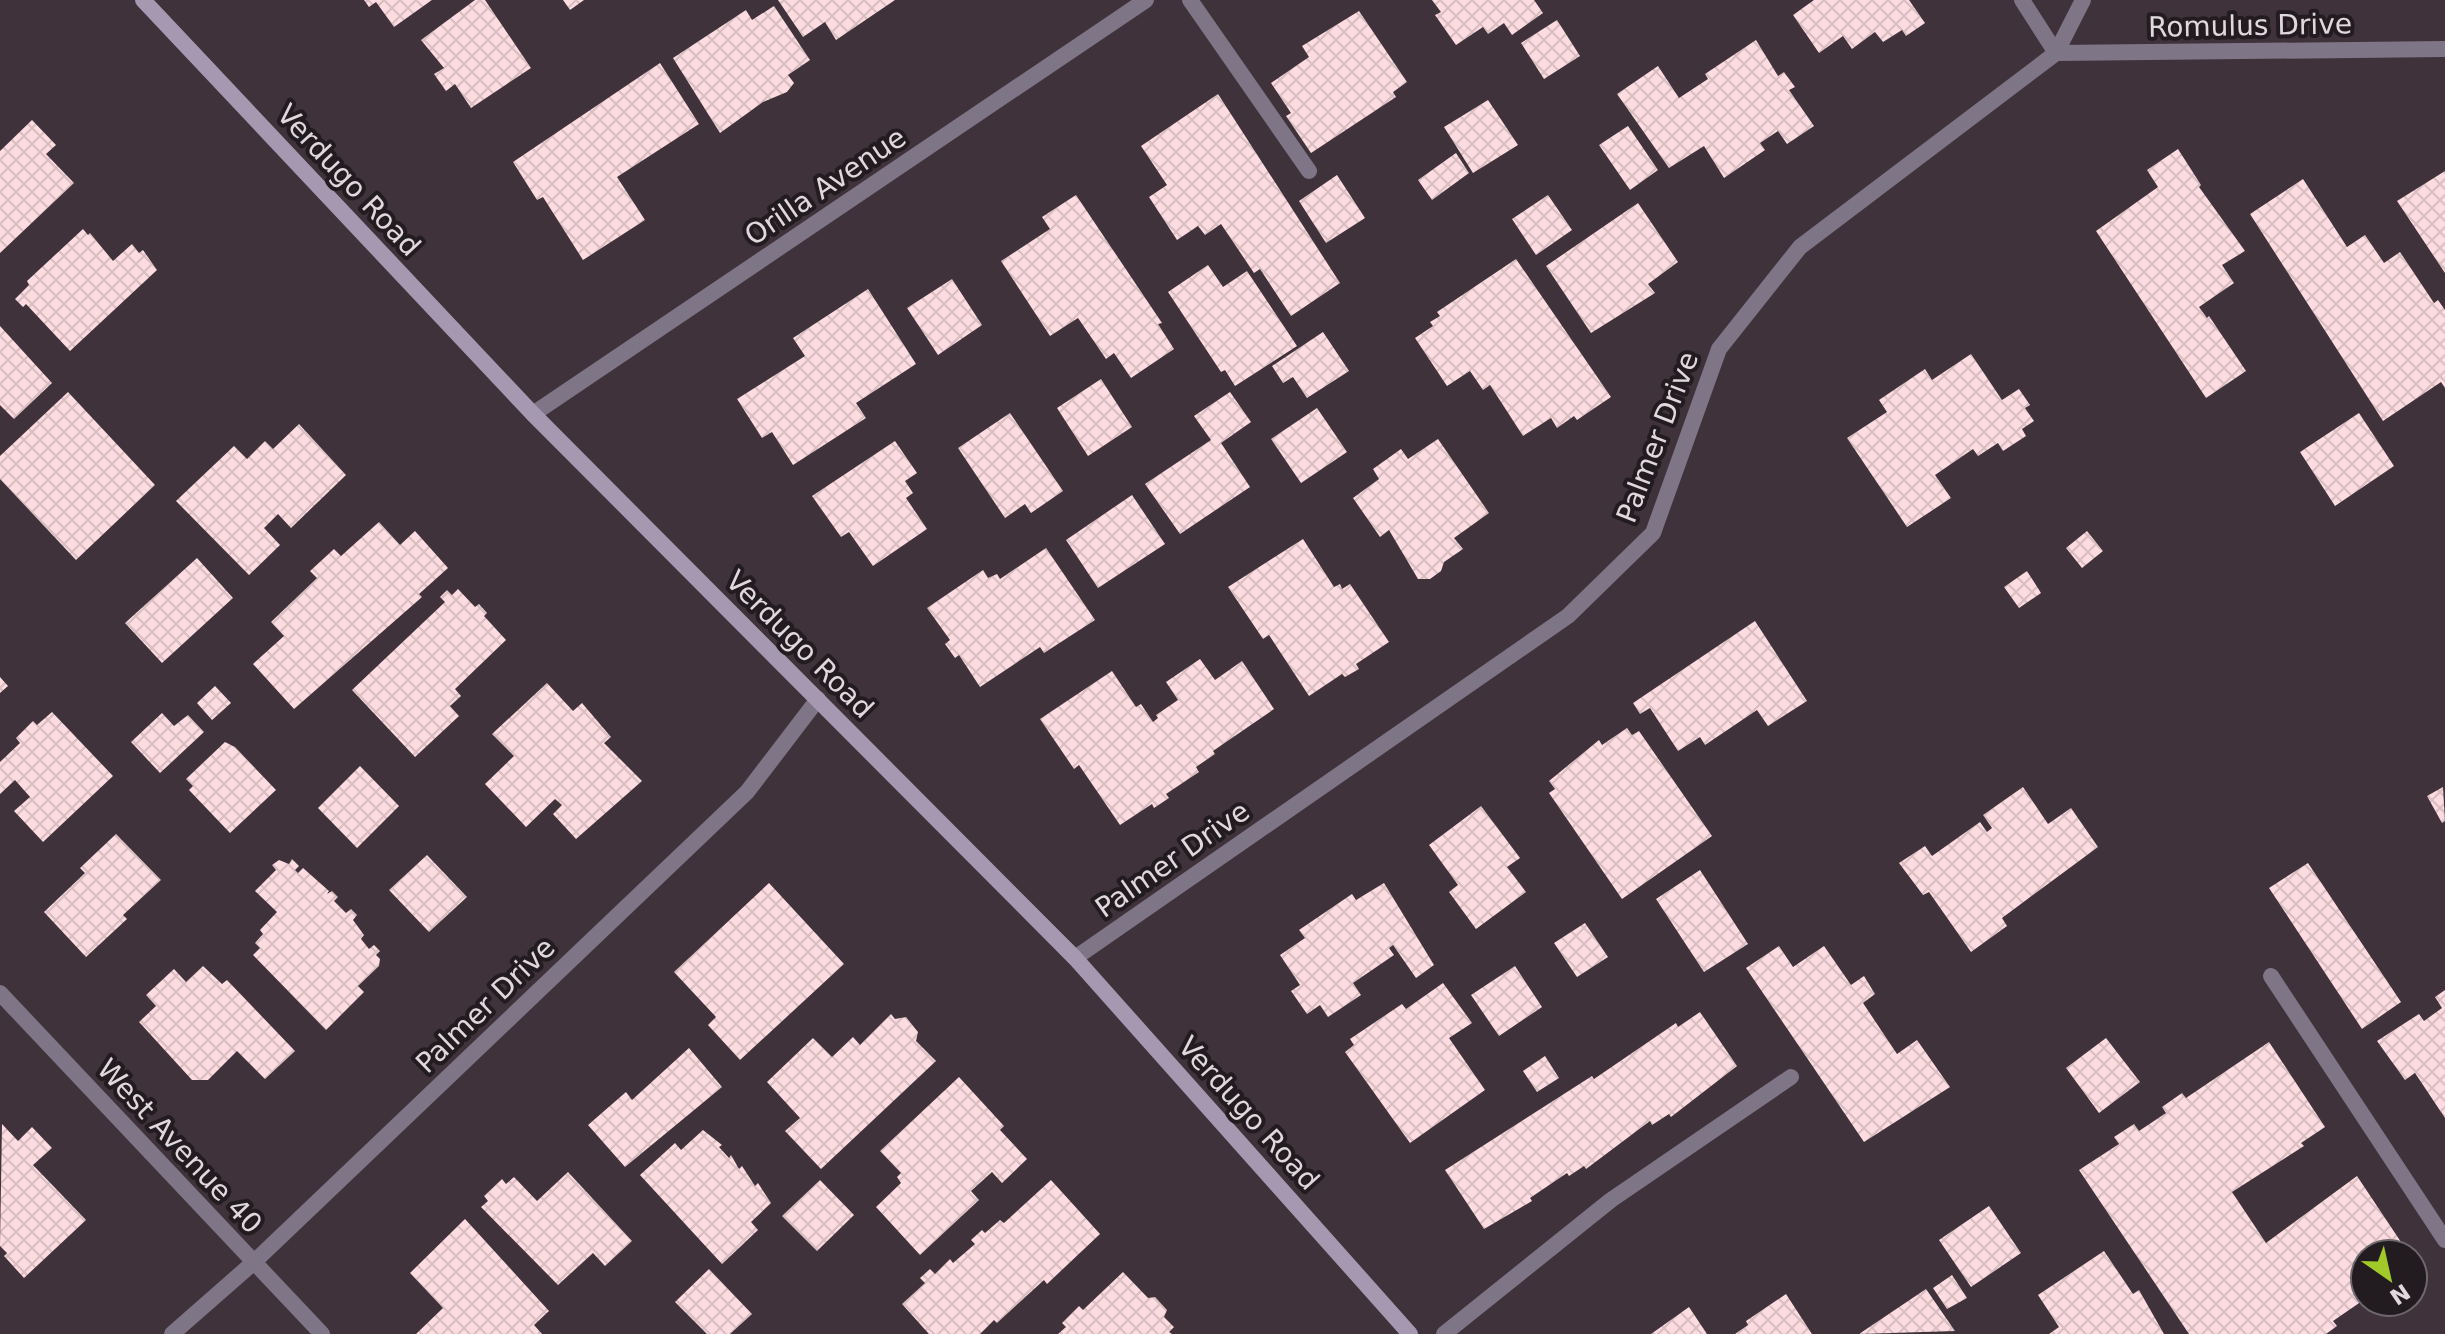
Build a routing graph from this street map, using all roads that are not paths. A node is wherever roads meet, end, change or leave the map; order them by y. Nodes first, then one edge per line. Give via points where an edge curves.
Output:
1 (143, 0) edge
2 (1146, 0) edge
3 (1190, 0) edge
4 (2022, 0) edge
5 (2083, 0) edge
6 (2445, 49) edge
7 (2056, 53) junction
8 (1309, 171) dead end
9 (533, 414) junction
10 (818, 699) junction
11 (1075, 958) junction
12 (2271, 976) dead end
13 (0, 993) edge
14 (1791, 1077) dead end
15 (2445, 1240) edge
16 (254, 1262) junction
17 (172, 1334) edge
18 (322, 1334) edge
19 (1410, 1334) edge
20 (1444, 1334) edge

1 - 9 main road, Verdugo Road
2 - 9 street, Orilla Avenue
3 - 8 street
4 - 7 street
5 - 7 street, Palmer Drive
6 - 7 street, Romulus Drive
7 - 11 street, Palmer Drive via 1800,247 1719,349 1653,533 1568,616
9 - 10 main road, Verdugo Road
10 - 11 main road, Verdugo Road
10 - 16 street, Palmer Drive via 747,792
11 - 19 main road, Verdugo Road
12 - 15 street
13 - 16 street, West Avenue 40
14 - 20 street via 1611,1200
16 - 17 street, Palmer Drive
16 - 18 street, West Avenue 40

